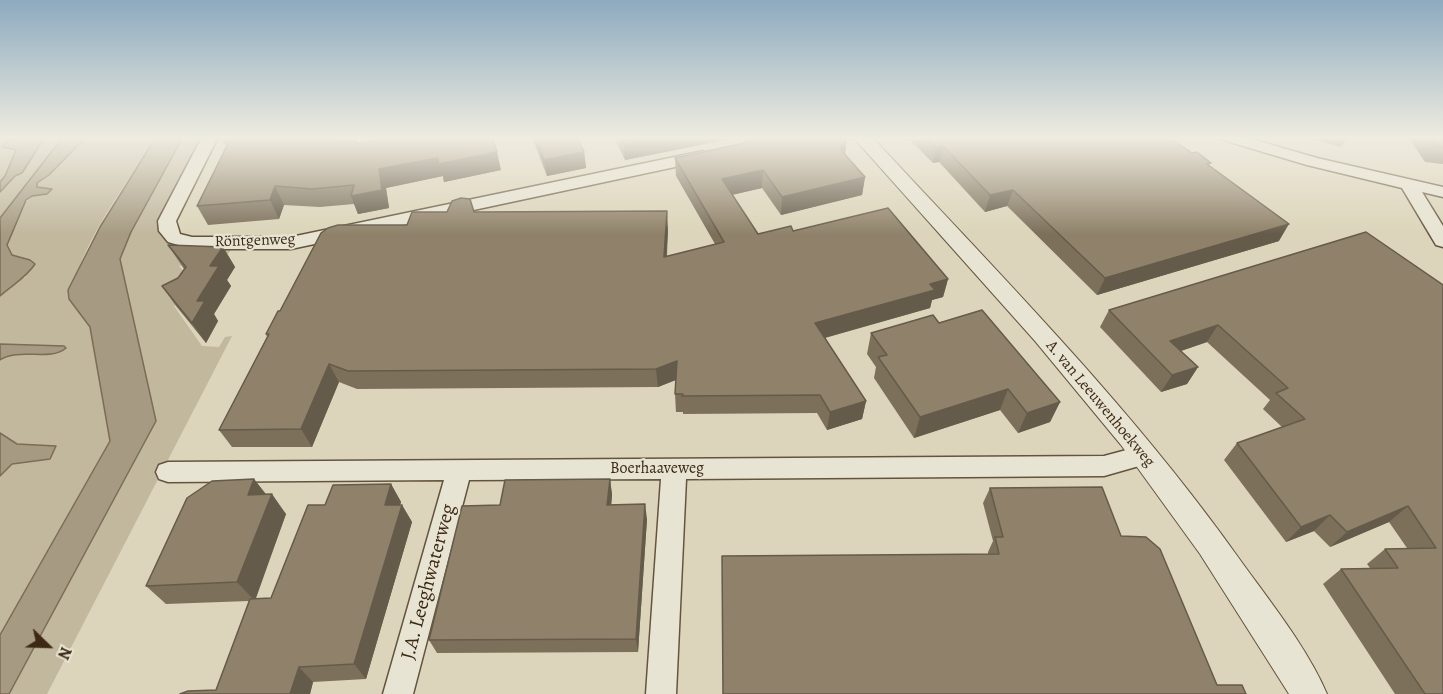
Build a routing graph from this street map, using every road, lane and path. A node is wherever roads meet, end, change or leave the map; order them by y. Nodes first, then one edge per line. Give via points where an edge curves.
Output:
1 (193, 169) edge
2 (640, 169) edge
3 (891, 169) edge
4 (1344, 169) edge
5 (1409, 185) junction
6 (1443, 192) edge
7 (1443, 241) edge
8 (1145, 455) junction
9 (674, 469) junction
10 (459, 471) junction
11 (168, 472) dead end
12 (398, 694) edge
13 (661, 694) edge
14 (1309, 694) edge

1 - 2 street, Röntgenweg via 167,221 174,238 192,243 291,243
3 - 8 street, A. van Leeuwenhoekweg
4 - 5 street
5 - 6 street
5 - 7 street
8 - 9 street, Boerhaaveweg via 1104,466
8 - 14 street, A. van Leeuwenhoekweg via 1240,586
9 - 10 street, Boerhaaveweg
9 - 13 street
10 - 11 street, Boerhaaveweg
10 - 12 street, J.A. Leeghwaterweg

